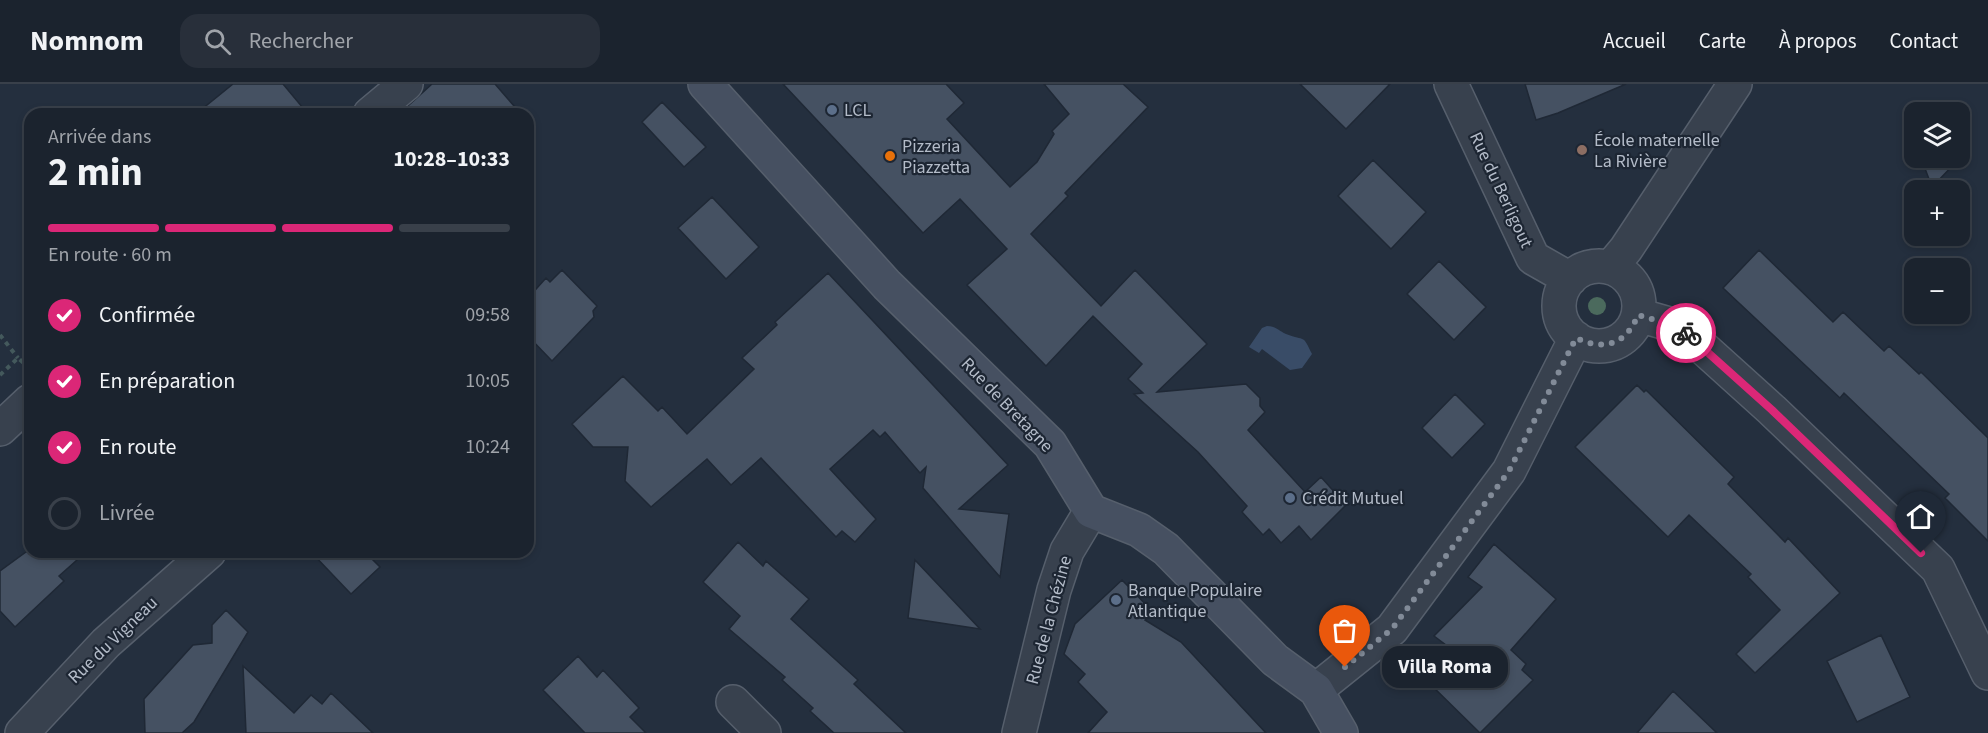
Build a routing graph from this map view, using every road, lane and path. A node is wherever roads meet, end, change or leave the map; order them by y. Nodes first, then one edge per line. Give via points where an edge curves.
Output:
1 (406, 84) edge
2 (705, 84) edge
3 (1451, 84) edge
4 (1735, 84) edge
5 (377, 108) edge
6 (1611, 267) junction
7 (1569, 279) junction
8 (1638, 315) junction
9 (0, 335) edge
10 (1576, 338) junction
11 (18, 358) junction
12 (24, 363) edge
13 (0, 375) edge
14 (24, 406) edge
15 (0, 429) edge
16 (1091, 511) junction
17 (202, 558) edge
18 (1988, 673) edge
19 (1316, 690) junction
20 (733, 702) dead end
21 (22, 733) edge
22 (764, 733) edge
23 (1019, 733) edge
24 (1341, 733) edge

1 - 5 street
2 - 16 main road, Rue de Bretagne via 887,285 1050,444
3 - 7 street, Rue du Berligout via 1533,258
4 - 6 street
6 - 7 street via 1591,266
6 - 8 street via 1627,277 1635,288
7 - 10 street via 1559,300 1560,317
8 - 10 street via 1627,335 1604,346
8 - 18 street via 1680,327 1938,569
9 - 11 path
10 - 19 street via 1509,471 1392,629
11 - 12 path
11 - 13 path
14 - 15 street
16 - 19 main road via 1139,530 1166,549 1275,660
16 - 23 street, Rue de la Chézine via 1067,551 1054,590
17 - 21 street, Rue du Vigneau via 106,643
19 - 24 main road
20 - 22 street

